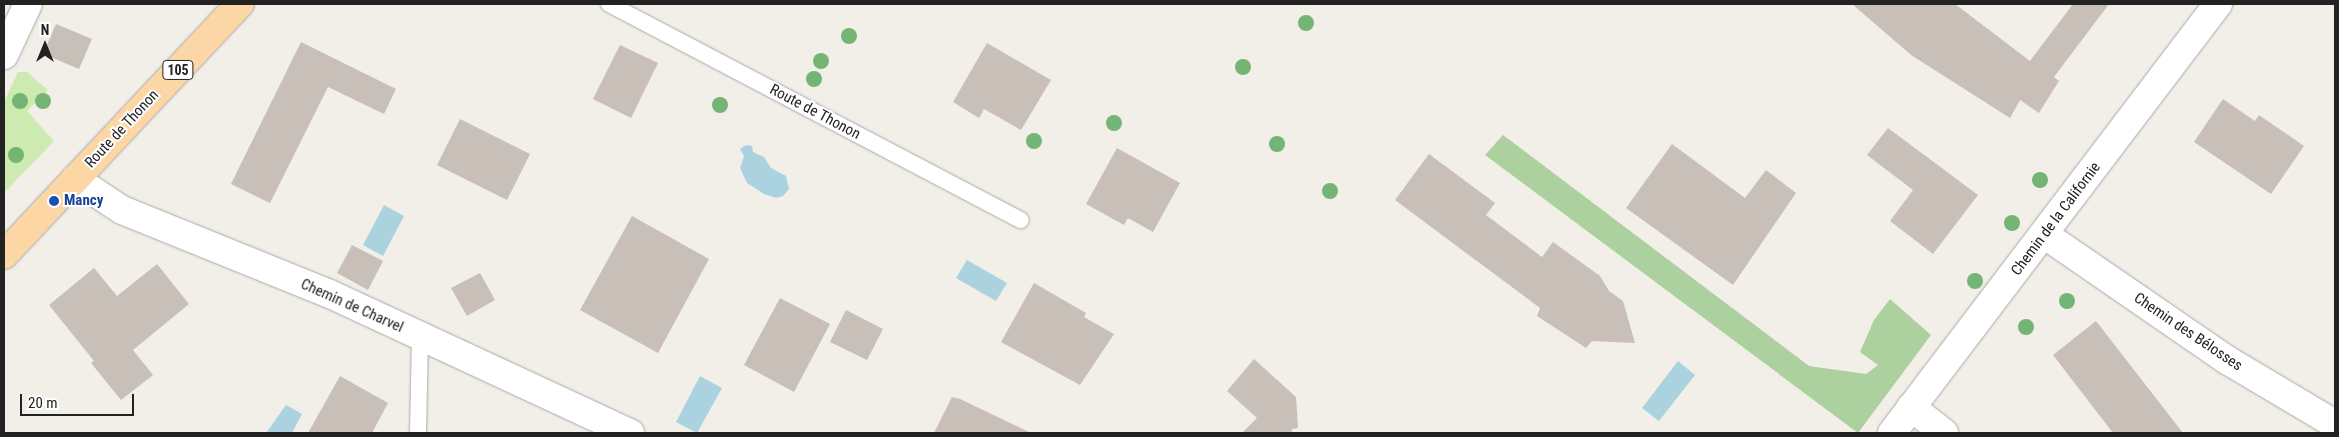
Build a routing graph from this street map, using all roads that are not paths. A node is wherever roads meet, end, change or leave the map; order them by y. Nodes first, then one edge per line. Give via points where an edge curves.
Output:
1 (28, 4) edge
2 (240, 4) edge
3 (609, 4) edge
4 (2218, 4) edge
5 (4, 55) edge
6 (75, 179) junction
7 (1021, 220) dead end
8 (2045, 235) junction
9 (4, 255) edge
10 (420, 336) junction
11 (1911, 407) junction
12 (2335, 424) edge
13 (418, 433) edge
14 (630, 433) edge
15 (1892, 433) edge
16 (1944, 433) edge

1 - 5 street
2 - 6 main road, Route de Thonon / 105
3 - 7 lane, Route de Thonon
4 - 8 street, Chemin de la Californie
6 - 9 main road, Route de Thonon / 105
6 - 10 street, Chemin de Charvel via 122,210 330,294
8 - 11 street, Chemin de la Californie
8 - 12 street, Chemin des Bélosses via 2227,360
10 - 13 lane
10 - 14 street, Chemin de Charvel
11 - 15 street, Chemin de la Californie
11 - 16 street

